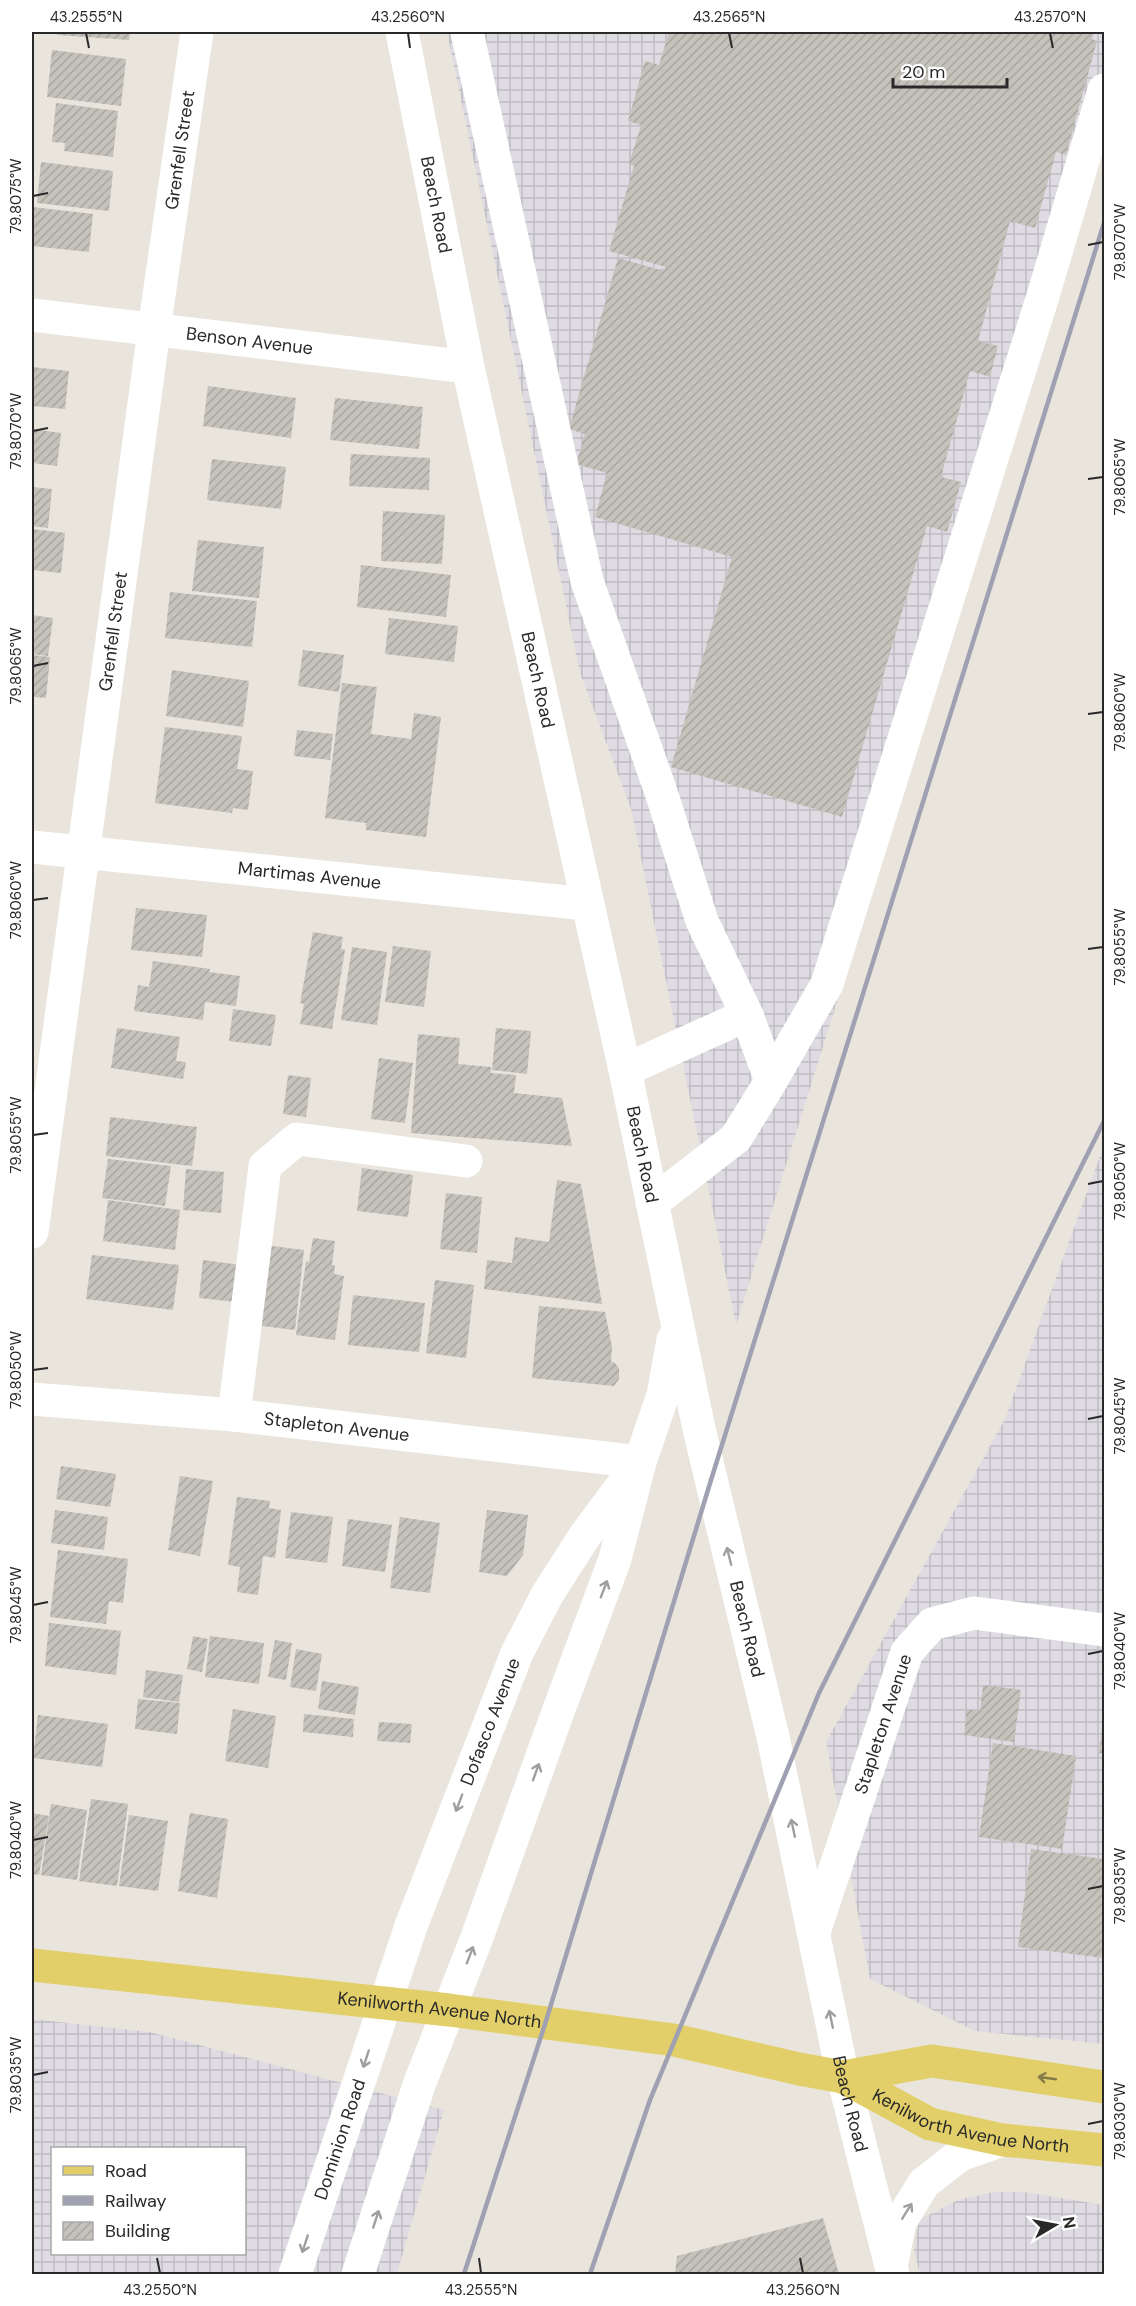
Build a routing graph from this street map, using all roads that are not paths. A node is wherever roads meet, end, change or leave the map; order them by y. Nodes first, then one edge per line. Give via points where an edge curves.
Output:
1 (197, 32) edge
2 (402, 32) edge
3 (467, 32) edge
4 (1104, 90) edge
5 (32, 315) edge
6 (154, 330) junction
7 (468, 367) junction
8 (32, 847) edge
9 (84, 853) junction
10 (587, 904) junction
11 (747, 1015) junction
12 (625, 1070) junction
13 (771, 1081) junction
14 (466, 1161) dead end
15 (652, 1203) junction
16 (32, 1232) edge
17 (676, 1324) junction
18 (32, 1399) edge
19 (234, 1415) junction
20 (640, 1462) junction
21 (1104, 1630) edge
22 (814, 1931) junction
23 (32, 1965) edge
24 (385, 2003) junction
25 (449, 2010) junction
26 (843, 2076) junction
27 (1104, 2087) edge
28 (1003, 2140) junction
29 (1104, 2150) edge
30 (892, 2271) edge
31 (295, 2274) edge
32 (358, 2274) edge

1 - 6 street, Grenfell Street
2 - 7 street, Beach Road
3 - 11 street via 587,581 702,921
4 - 13 street via 827,984
5 - 6 street, Benson Avenue
6 - 7 street, Benson Avenue
6 - 9 street, Grenfell Street
7 - 10 street, Beach Road
8 - 9 street, Martimas Avenue
9 - 10 street, Martimas Avenue
9 - 16 street, Grenfell Street
10 - 12 street, Beach Road
11 - 12 street
11 - 13 street
12 - 15 street, Beach Road
13 - 15 street via 736,1138
14 - 19 street via 297,1139 265,1166
15 - 17 street, Beach Road
17 - 20 street, Dofasco Avenue via 663,1395
22 -> 17 street, Beach Road via 773,1737
18 - 19 street, Stapleton Avenue
19 - 20 street, Stapleton Avenue
20 -> 24 street, Dofasco Avenue via 584,1537 517,1653
25 -> 20 street, Dofasco Avenue via 615,1559
21 - 22 street, Stapleton Avenue via 974,1613 932,1624 907,1652
26 -> 22 street, Beach Road
23 - 24 main road, Kenilworth Avenue North
24 - 25 main road, Kenilworth Avenue North
24 -> 31 street, Dominion Road
25 - 26 main road, Kenilworth Avenue North via 674,2040
32 -> 25 street via 419,2085
27 -> 26 main road, Kenilworth Avenue North via 932,2061
26 - 28 main road, Kenilworth Avenue North via 930,2124
26 - 30 street, Beach Road
28 - 29 main road, Kenilworth Avenue North
30 -> 28 street via 900,2222 924,2183 960,2155

